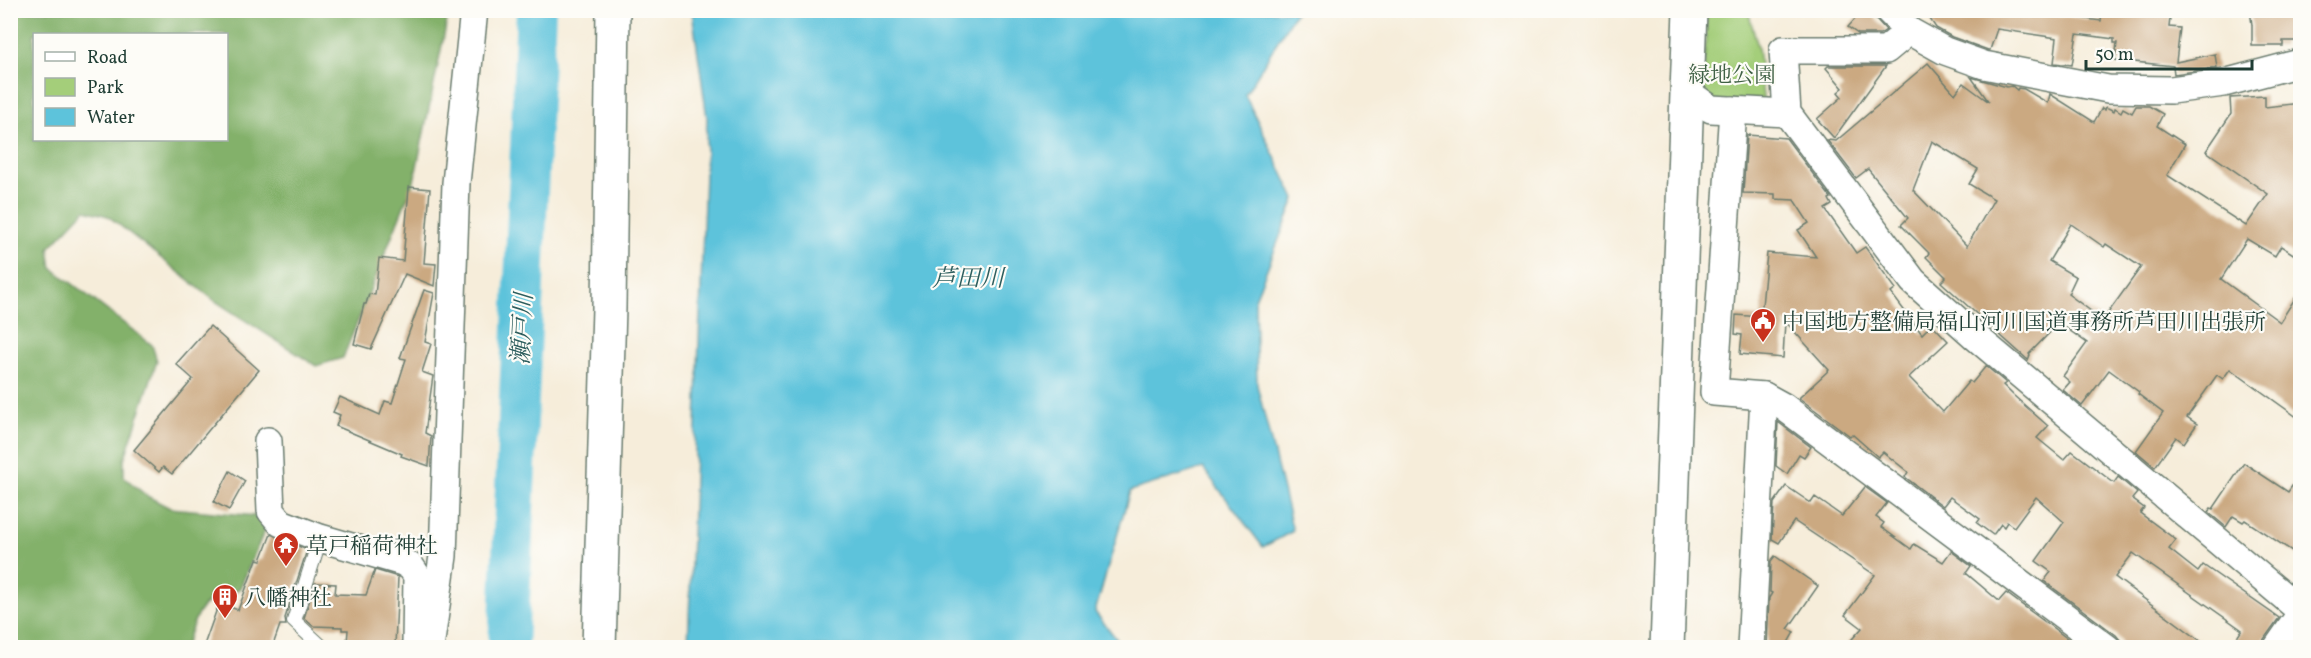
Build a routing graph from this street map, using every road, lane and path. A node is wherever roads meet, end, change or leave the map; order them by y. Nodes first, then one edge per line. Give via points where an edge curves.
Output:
1 (474, 10) edge
2 (613, 10) edge
3 (1690, 10) edge
4 (1888, 10) edge
5 (1909, 31) junction
6 (2301, 63) edge
7 (1687, 92) junction
8 (1733, 110) junction
9 (1787, 113) junction
10 (1764, 396) junction
11 (268, 441) dead end
12 (320, 538) junction
13 (2301, 610) edge
14 (2301, 615) edge
15 (323, 648) edge
16 (416, 648) edge
17 (430, 648) edge
18 (599, 648) edge
19 (1667, 648) edge
20 (1751, 648) edge
21 (2107, 648) edge
22 (2277, 648) edge

1 - 17 street via 456,183 443,556
2 - 18 street
3 - 7 street
4 - 5 street
5 - 6 street via 1945,51 1984,65 2108,89 2170,90 2224,83
5 - 9 street via 1886,50 1783,50
7 - 8 street via 1711,109
7 - 19 street
8 - 9 street
8 - 10 street via 1714,392
9 - 13 street via 1913,281
10 - 20 street
10 - 21 street
11 - 12 street via 271,511 281,523
12 - 15 lane via 294,621
12 - 16 street via 411,567 417,576
14 - 22 street

